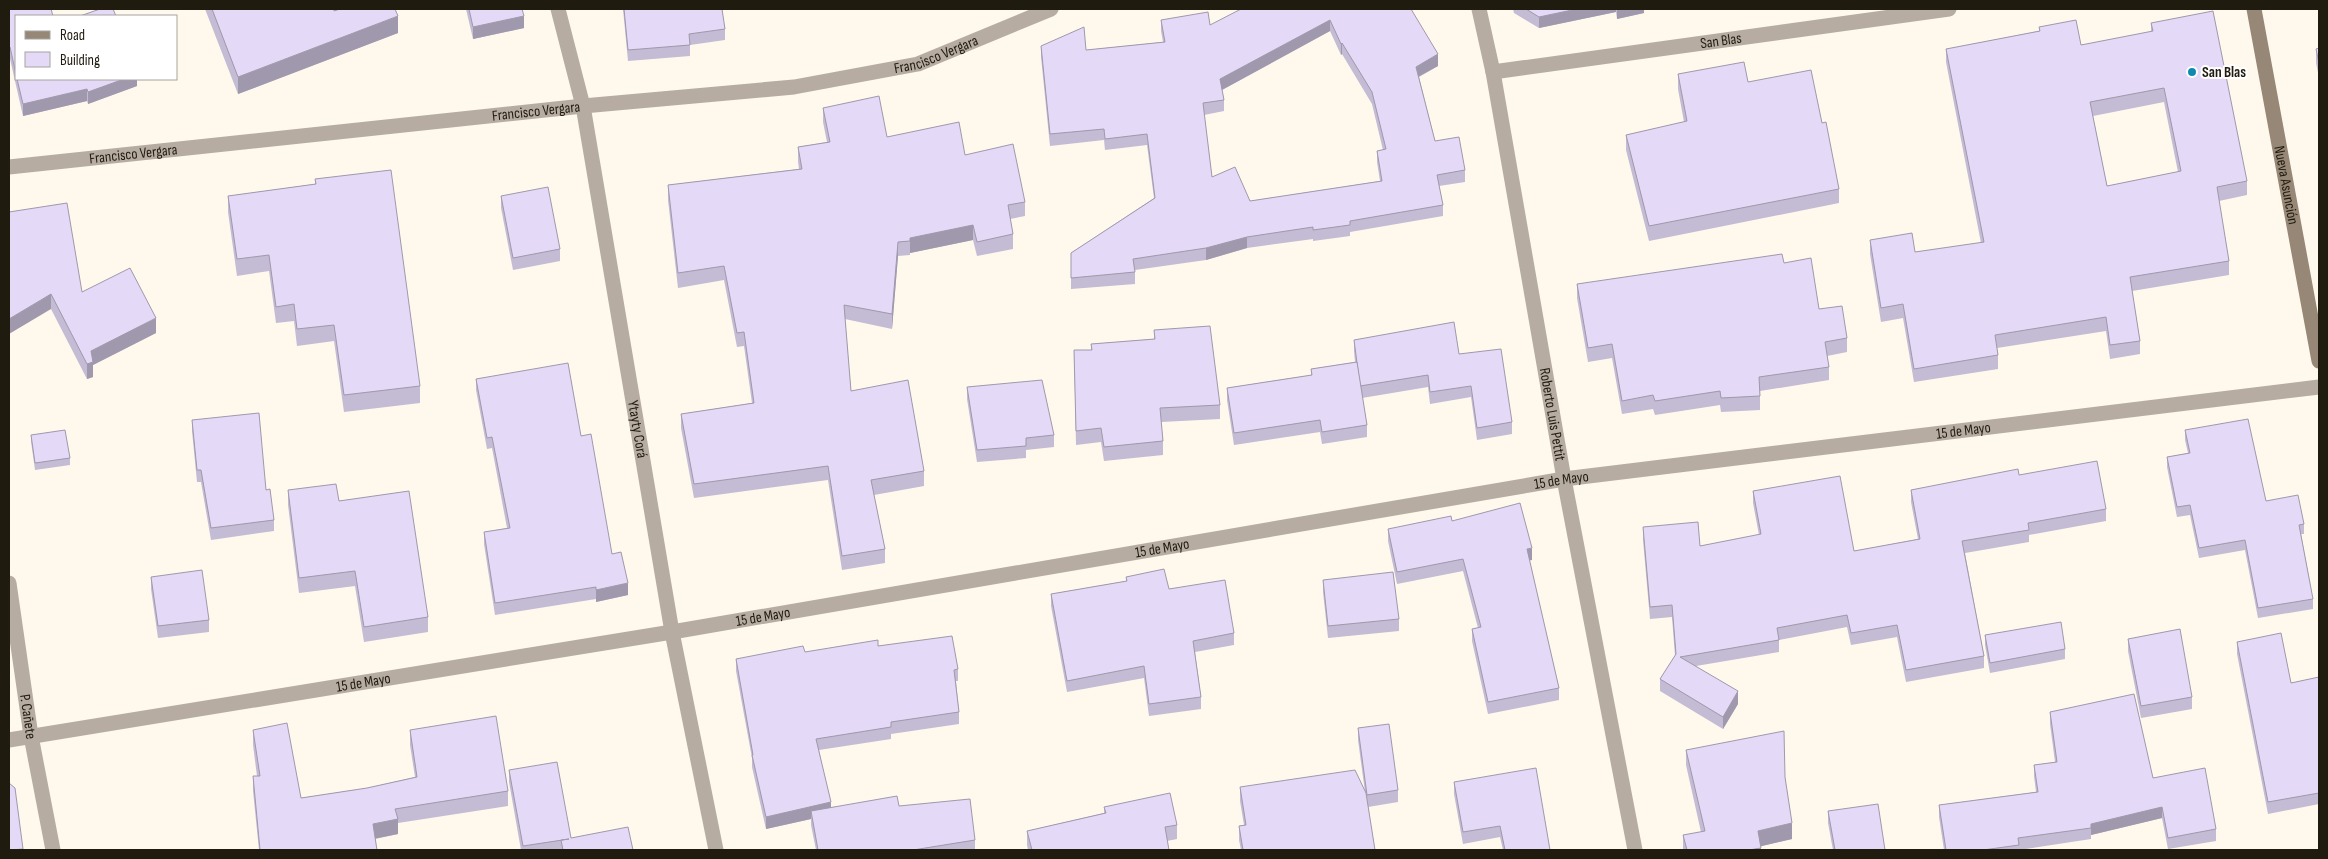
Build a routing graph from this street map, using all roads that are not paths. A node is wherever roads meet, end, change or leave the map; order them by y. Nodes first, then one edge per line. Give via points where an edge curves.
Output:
1 (558, 9) edge
2 (1051, 9) edge
3 (1479, 9) edge
4 (1949, 9) edge
5 (2254, 9) edge
6 (1493, 72) junction
7 (583, 106) junction
8 (9, 167) edge
9 (2319, 361) edge
10 (2319, 387) edge
11 (1564, 480) junction
12 (9, 583) edge
13 (672, 632) junction
14 (31, 736) junction
15 (9, 740) edge
16 (53, 850) edge
17 (716, 850) edge
18 (1635, 850) edge

1 - 7 street, Ytayty Corá
2 - 7 street, Francisco Vergara via 918,64 794,87
3 - 6 street, Roberto Luis Pettit
4 - 6 street, San Blas
5 - 9 street, Nueva Asunción
6 - 11 street, Roberto Luis Pettit
7 - 8 street, Francisco Vergara
7 - 13 street, Ytayty Corá
10 - 11 street, 15 de Mayo
11 - 13 street, 15 de Mayo
11 - 18 street, Roberto Luis Pettit
12 - 14 street, P. Cañete
13 - 14 street, 15 de Mayo
13 - 17 street, Ytayty Corá
14 - 15 street, 15 de Mayo
14 - 16 street, P. Cañete

